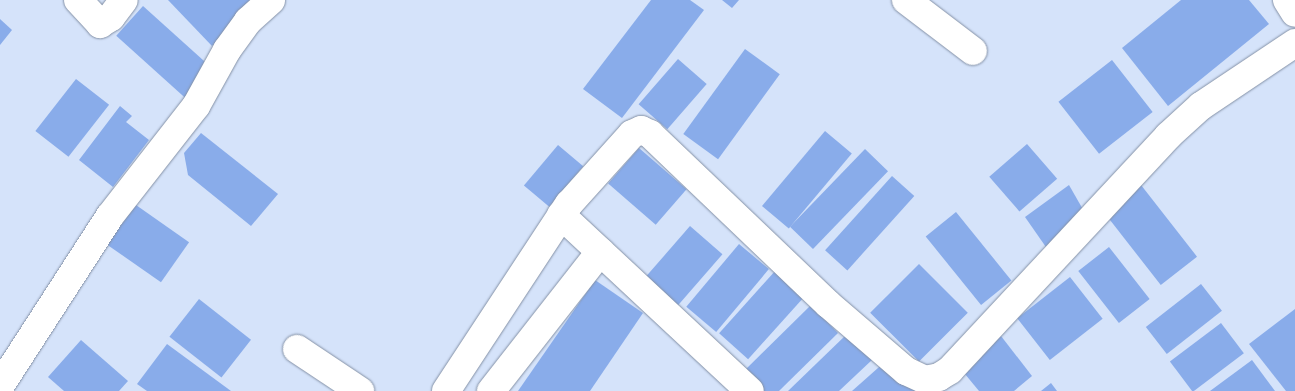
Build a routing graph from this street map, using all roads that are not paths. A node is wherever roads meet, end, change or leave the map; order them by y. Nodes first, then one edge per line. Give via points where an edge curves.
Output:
1 (78, 0) edge
2 (124, 0) edge
3 (271, 0) edge
4 (906, 0) edge
5 (1287, 0) edge
6 (1295, 13) edge
7 (1295, 43) edge
8 (973, 51) dead end
9 (561, 215) junction
10 (600, 252) junction
11 (297, 349) dead end
12 (0, 386) edge
13 (360, 391) edge
14 (446, 391) edge
15 (491, 391) edge
16 (750, 391) edge

1 - 2 street via 100,24 111,18
3 - 12 street via 248,22 227,50 196,106 110,216
4 - 8 street
5 - 6 street
7 - 9 street via 1201,106 1168,136 950,370 939,377 925,380 906,371 828,304 650,134 641,130 632,134
9 - 10 street
9 - 14 street
10 - 15 street
10 - 16 street
11 - 13 street

